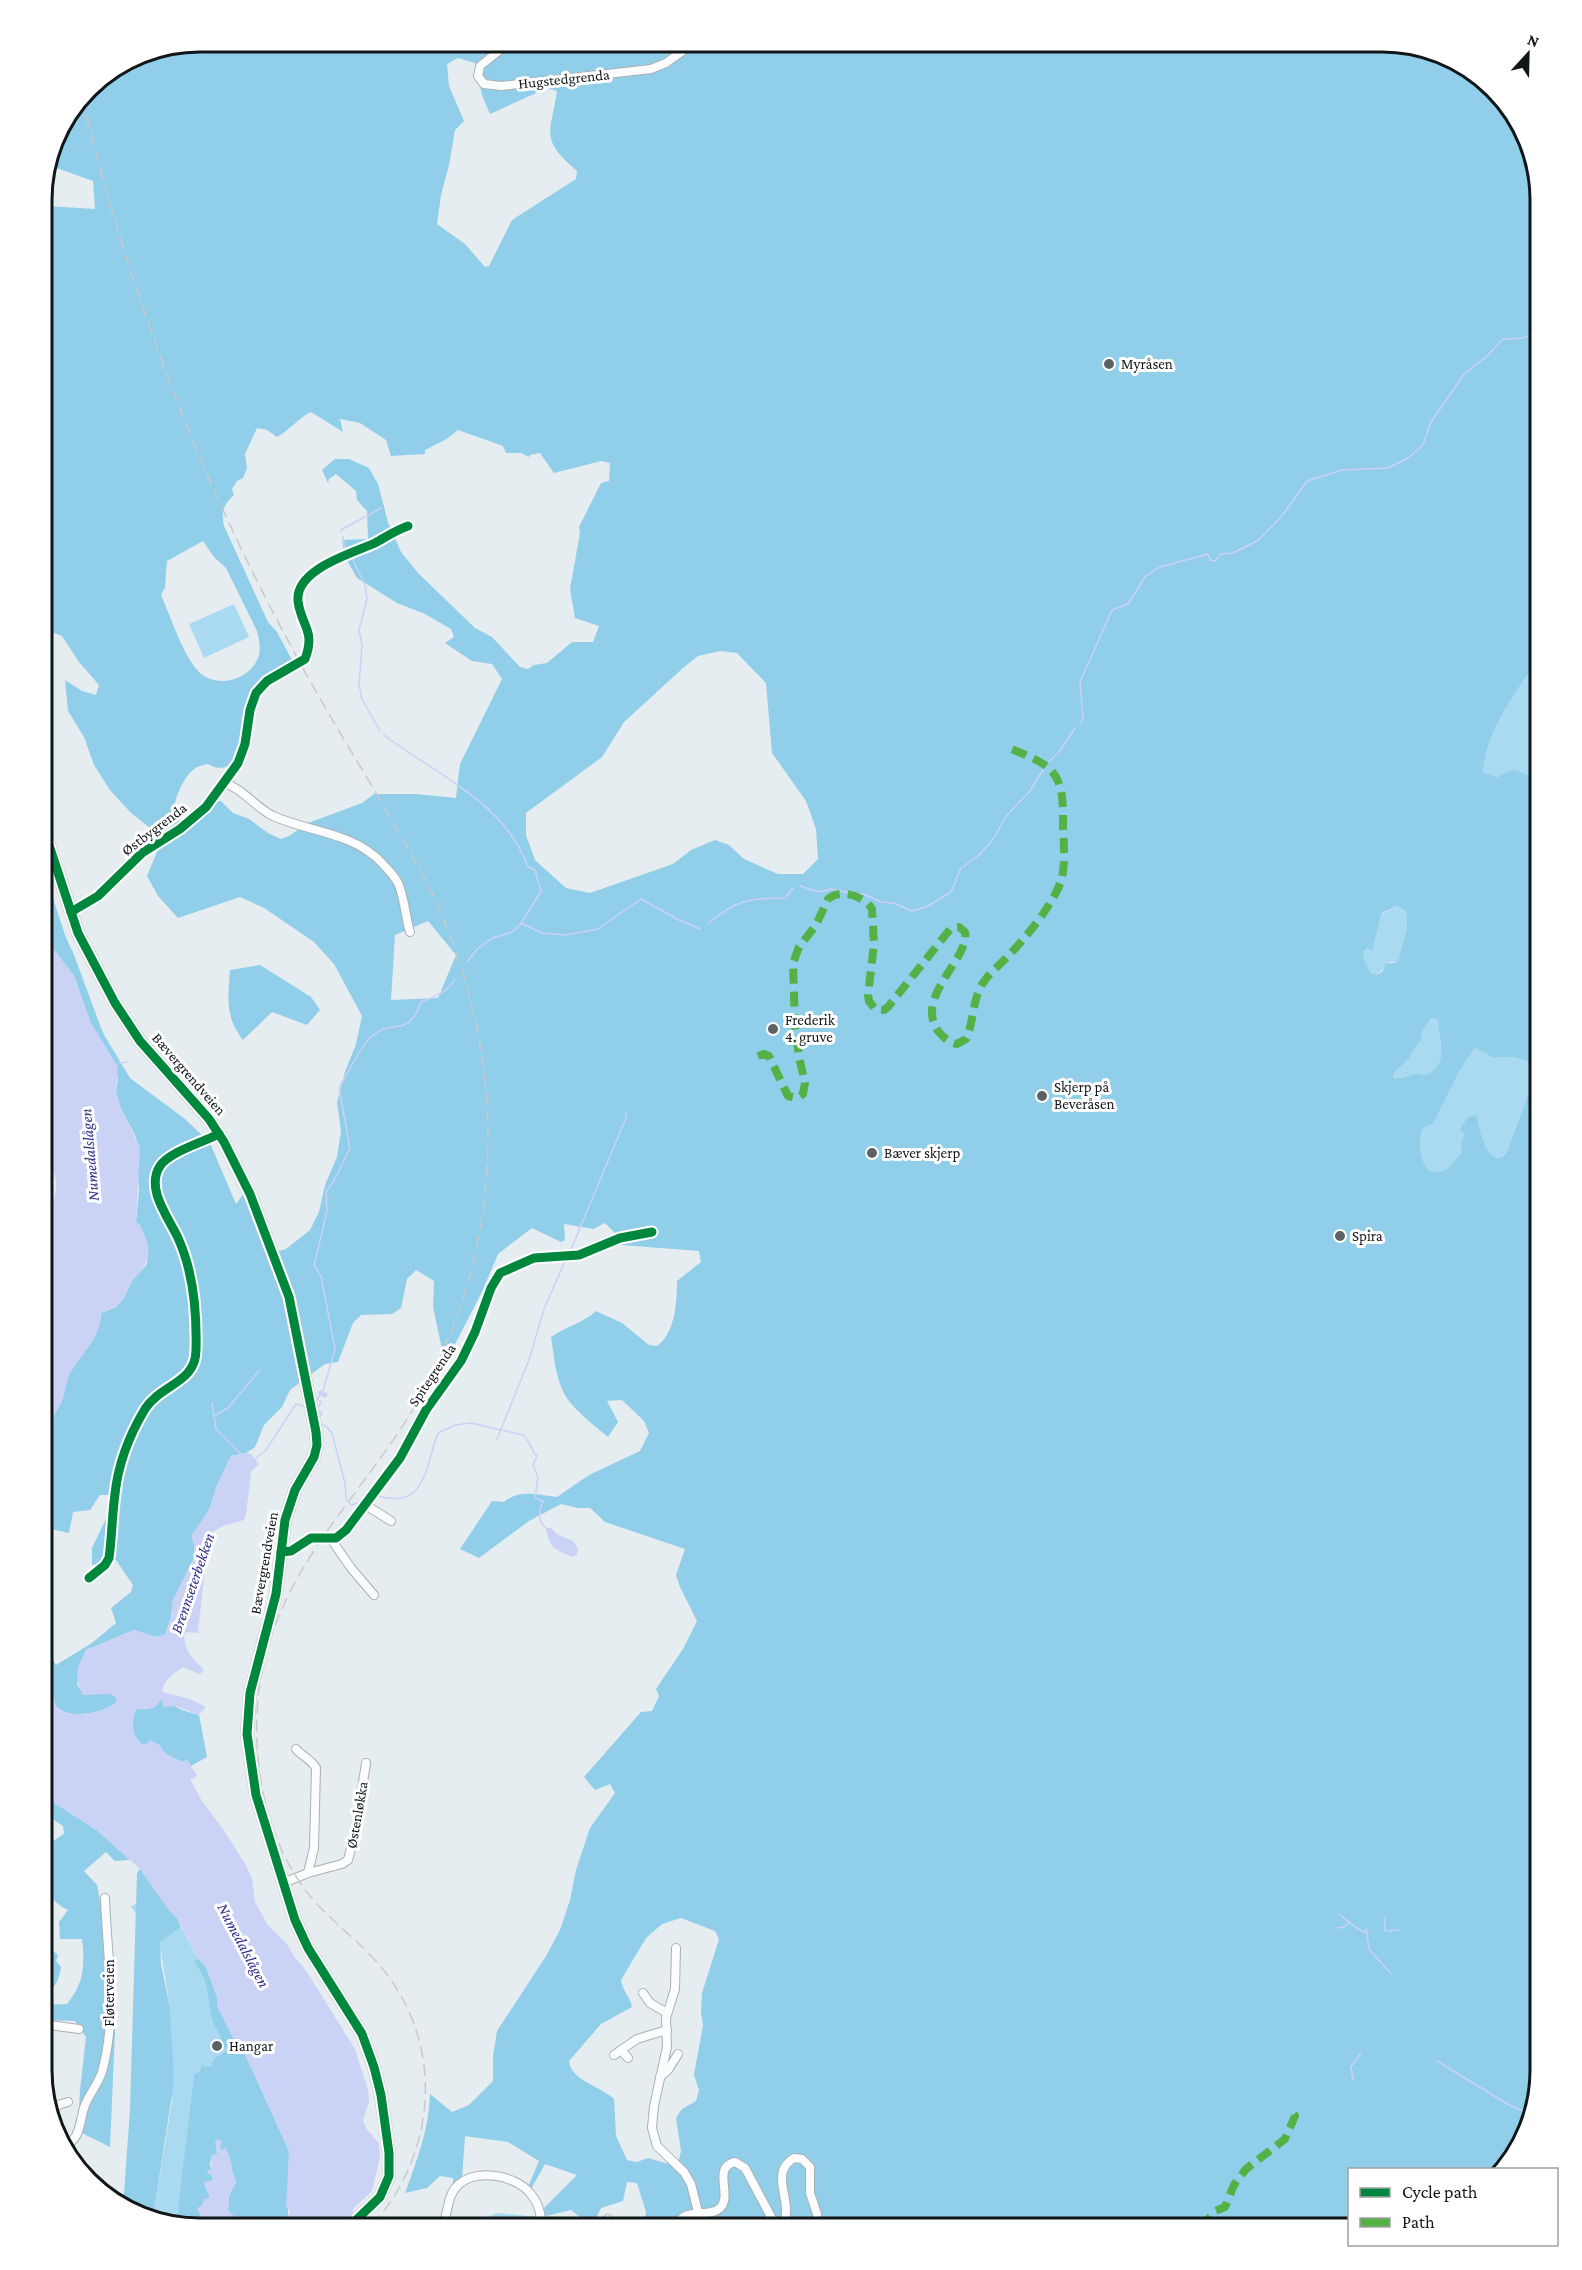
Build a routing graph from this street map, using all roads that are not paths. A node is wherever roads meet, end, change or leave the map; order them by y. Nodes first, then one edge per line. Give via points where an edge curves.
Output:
1 (496, 53) edge
2 (680, 53) edge
3 (408, 526) dead end
4 (224, 783) junction
5 (53, 857) edge
6 (71, 912) junction
7 (410, 932) dead end
8 (219, 1134) junction
9 (652, 1232) dead end
10 (364, 1504) junction
11 (391, 1521) dead end
12 (331, 1539) junction
13 (281, 1552) junction
14 (89, 1578) dead end
15 (375, 1595) dead end
16 (296, 1749) dead end
17 (366, 1763) dead end
18 (308, 1873) junction
19 (284, 1883) junction
20 (105, 1898) dead end
21 (676, 1948) dead end
22 (643, 1993) dead end
23 (667, 2013) junction
24 (53, 2025) edge
25 (79, 2029) dead end
26 (667, 2030) junction
27 (621, 2050) junction
28 (678, 2054) dead end
29 (614, 2055) dead end
30 (628, 2058) dead end
31 (660, 2077) junction
32 (68, 2102) dead end
33 (57, 2106) edge
34 (71, 2142) edge
35 (698, 2213) junction
36 (817, 2214) dead end
37 (360, 2217) edge
38 (445, 2217) edge
39 (539, 2217) edge
40 (683, 2217) edge
41 (699, 2217) edge
42 (772, 2217) edge
43 (786, 2217) edge

1 - 2 street, Hugstedgrenda via 480,66 478,76 484,84 501,86 651,69
3 - 4 street, Østbygrenda via 344,554 302,585 298,597 308,627 307,653 256,693 241,755
4 - 6 street, Østbygrenda via 195,817 137,857 98,896
4 - 7 street via 268,813 367,849 398,884
5 - 6 main road, Bævergrendveien
6 - 8 main road, Bævergrendveien via 81,940 126,1021
8 - 13 main road, Bævergrendveien via 250,1194 285,1284 316,1432 314,1457 289,1504
8 - 14 street via 170,1157 157,1173 157,1193 192,1280 196,1359 192,1370 157,1395 141,1416 118,1479 109,1558
9 - 10 street, Spitegrenda via 621,1238 579,1255 534,1258 501,1273 491,1288 464,1356 426,1410 400,1458
10 - 11 street
10 - 12 street, Spitegrenda via 343,1533
12 - 13 street via 311,1538 291,1551
12 - 15 street
13 - 19 main road, Bævergrendveien via 276,1594 250,1693 247,1734 256,1795
16 - 18 street via 316,1768 314,1843
17 - 18 street, Østenløkka via 349,1858 342,1864
18 - 19 street, Østenløkka
19 - 37 main road, Bævergrendveien via 304,1942 362,2034 381,2095 388,2175 380,2198
20 - 34 street, Fløterveien via 112,2013 101,2075 86,2104 80,2130
21 - 23 street via 675,1989
22 - 23 street via 650,2003
23 - 26 street
24 - 25 street
26 - 27 street via 637,2039
26 - 31 street
27 - 29 street
27 - 30 street
28 - 31 street
31 - 35 street via 653,2137 687,2178
32 - 33 street
35 - 40 street
35 - 41 street
35 - 42 street via 721,2206 724,2170 729,2163 737,2162 745,2168
36 - 43 street via 810,2193 810,2167 802,2159 794,2158 782,2174
38 - 39 street via 456,2187 470,2178 486,2176 512,2181 529,2191 538,2205

